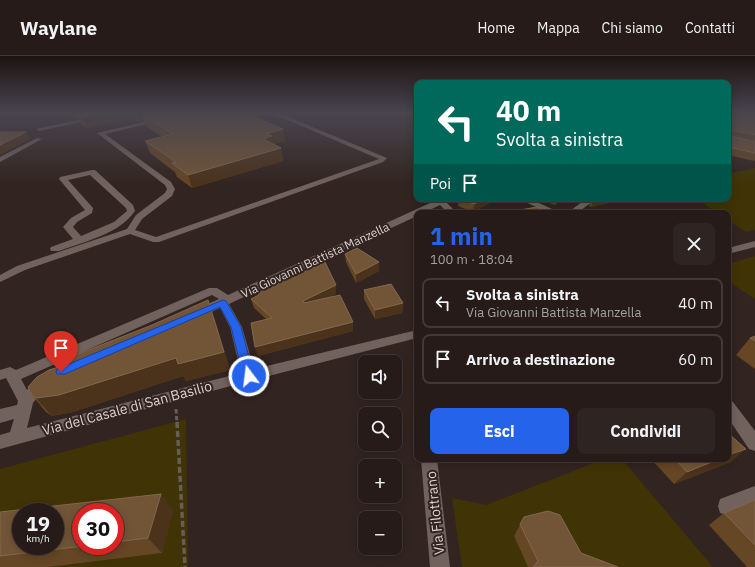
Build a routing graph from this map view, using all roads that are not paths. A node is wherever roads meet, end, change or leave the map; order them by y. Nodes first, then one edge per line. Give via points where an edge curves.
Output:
1 (105, 137) edge
2 (332, 137) edge
3 (39, 139) dead end
4 (0, 160) edge
5 (440, 202) edge
6 (446, 202) edge
7 (530, 202) edge
8 (588, 202) edge
9 (423, 210) edge
10 (452, 210) edge
11 (550, 210) edge
12 (576, 210) edge
13 (414, 214) edge
14 (130, 231) junction
15 (78, 239) junction
16 (755, 244) edge
17 (731, 250) edge
18 (0, 271) edge
19 (0, 279) edge
20 (226, 302) junction
21 (186, 319) edge
22 (414, 338) edge
23 (7, 376) edge
24 (249, 376) junction
25 (46, 378) edge
26 (25, 405) junction
27 (731, 410) edge
28 (0, 416) edge
29 (17, 438) junction
30 (0, 442) edge
31 (755, 444) edge
32 (429, 462) edge
33 (755, 495) edge
34 (726, 506) dead end
35 (440, 567) edge

1 - 14 street via 168,184 171,189 169,194 139,217
2 - 14 street via 384,158 156,240
3 - 4 street
5 - 9 street, Via Giovanni Battista Manzella
6 - 10 street
7 - 11 street
8 - 12 street
13 - 20 street, Via Giovanni Battista Manzella
14 - 19 street via 21,268
15 - 15 street via 112,227 131,211 130,207 92,172 63,179 89,208 89,211 68,227
15 - 18 street
16 - 17 street
20 - 21 street, Via Giovanni Battista Manzella
20 - 23 street via 213,290
20 - 24 street via 236,327
22 - 24 street, Via del Casale di San Basilio
23 - 26 street
24 - 29 street, Via del Casale di San Basilio
25 - 26 street
26 - 28 street
26 - 29 street
27 - 31 street
29 - 30 street, Via del Casale di San Basilio
32 - 35 street, Via Filottrano
33 - 34 street

